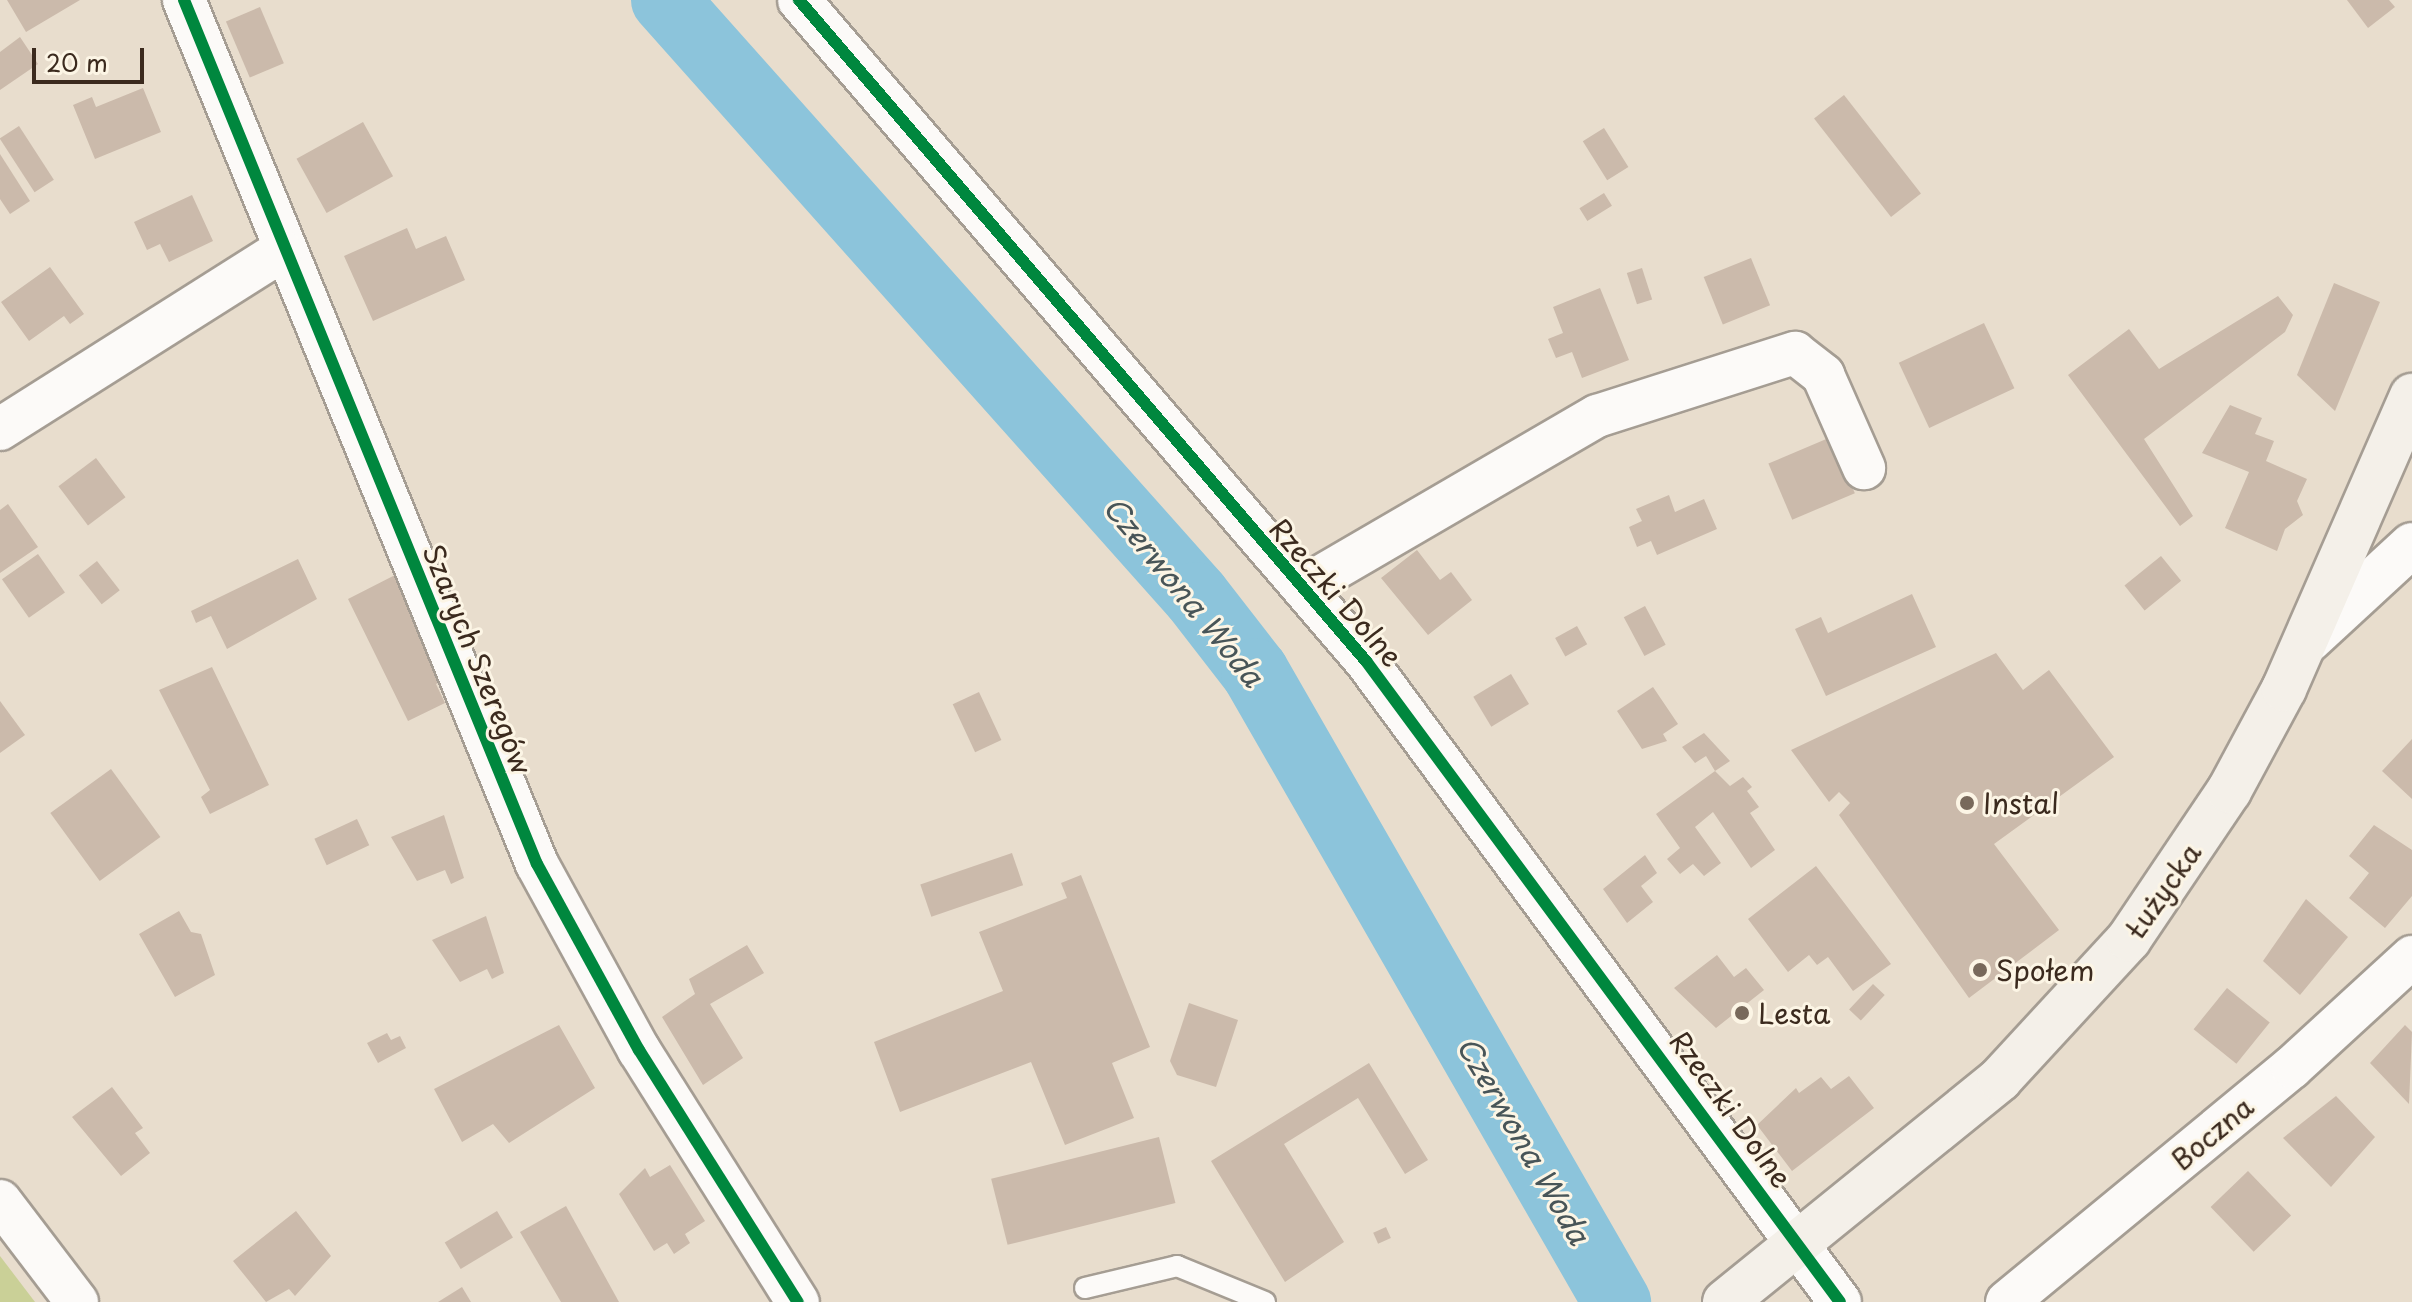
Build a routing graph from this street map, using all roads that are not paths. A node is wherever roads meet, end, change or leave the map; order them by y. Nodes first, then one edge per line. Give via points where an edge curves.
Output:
1 (184, 0) edge
2 (799, 0) edge
3 (282, 251) junction
4 (2412, 396) edge
5 (0, 429) edge
6 (2403, 458) edge
7 (1864, 468) dead end
8 (2412, 545) edge
9 (1303, 587) junction
10 (2309, 640) junction
11 (2412, 957) edge
12 (0, 1201) edge
13 (1799, 1246) junction
14 (1085, 1288) dead end
15 (77, 1302) edge
16 (798, 1302) edge
17 (1265, 1302) edge
18 (1725, 1302) edge
19 (1840, 1302) edge
20 (2007, 1302) edge

1 - 3 street, Szarych Szeregów
2 - 9 street, Rzeczki Dolne
3 - 5 street
3 - 16 street, Szarych Szeregów via 537,864 639,1050
4 - 6 main road, Łużycka
6 - 10 main road, Łużycka
7 - 9 street, Rzeczki Dolne via 1823,375 1795,353 1597,416
8 - 10 street
9 - 13 street, Rzeczki Dolne via 1452,770
10 - 13 main road, Łużycka via 2229,791 2129,939 2000,1079
11 - 20 street, Boczna via 2292,1067
12 - 15 street
13 - 18 main road, Łużycka
13 - 19 street, Rzeczki Dolne
14 - 17 lane via 1177,1266

